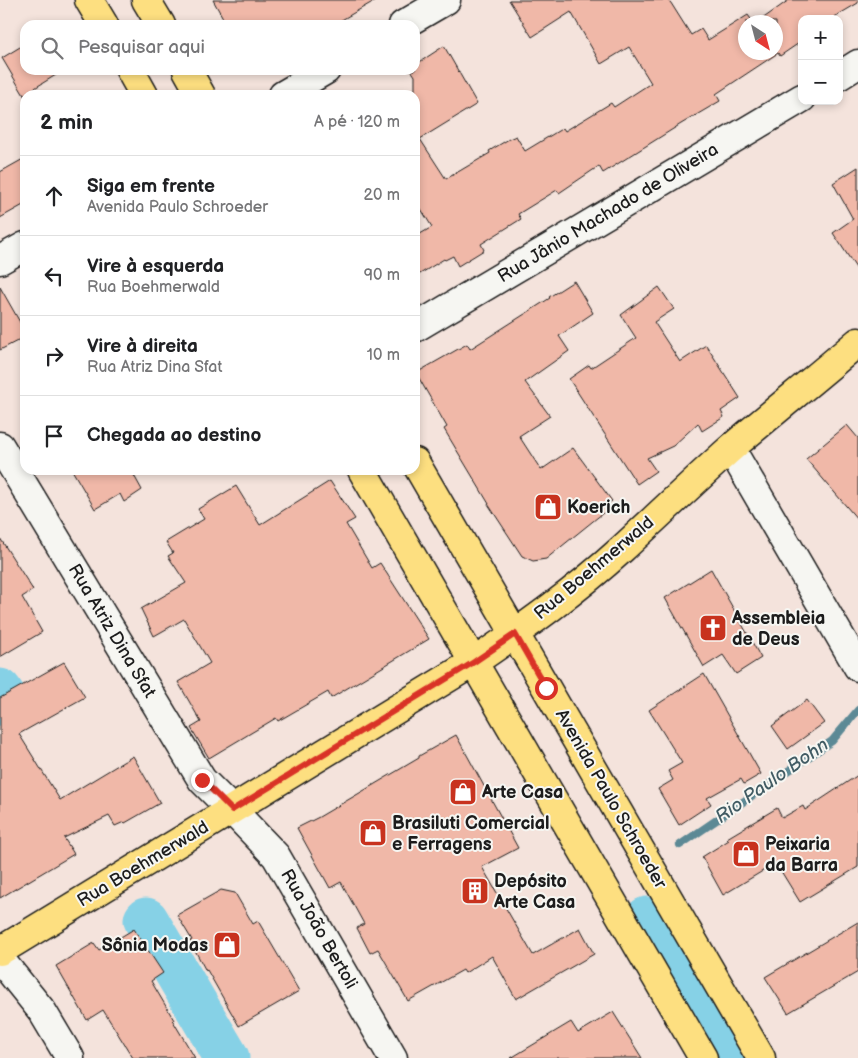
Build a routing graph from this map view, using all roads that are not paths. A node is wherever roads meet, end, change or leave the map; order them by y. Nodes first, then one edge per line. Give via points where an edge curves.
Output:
1 (89, 0) edge
2 (146, 0) edge
3 (446, 0) edge
4 (101, 20) edge
5 (158, 20) edge
6 (412, 20) edge
7 (858, 64) edge
8 (843, 73) edge
9 (133, 75) edge
10 (190, 75) edge
11 (317, 75) edge
12 (141, 90) edge
13 (199, 90) edge
14 (292, 90) edge
15 (798, 100) edge
16 (20, 249) edge
17 (0, 260) edge
18 (420, 325) edge
19 (858, 342) edge
20 (0, 446) edge
21 (731, 449) junction
22 (420, 471) edge
23 (365, 475) edge
24 (515, 634) junction
25 (474, 662) junction
26 (856, 664) edge
27 (232, 810) junction
28 (0, 952) edge
29 (0, 959) edge
30 (70, 1058) edge
31 (394, 1058) edge
32 (703, 1058) edge
33 (761, 1058) edge

1 - 4 main road
2 - 5 main road
3 - 6 street
7 - 8 street
9 - 12 main road
10 - 13 main road
11 - 14 street
15 - 18 street, Rua Jânio Machado de Oliveira
16 - 17 street
19 - 21 main road, Rua Boehmerwald
20 - 27 street, Rua Atriz Dina Sfat via 202,780
21 - 24 main road, Rua Boehmerwald via 621,550
21 - 26 street
22 - 24 main road, Avenida Paulo Schroeder
23 - 25 main road
24 - 25 main road, Rua Boehmerwald
24 - 33 main road, Avenida Paulo Schroeder
25 - 27 main road, Rua Boehmerwald
25 - 32 main road
27 - 28 main road, Rua Boehmerwald
27 - 31 street, Rua João Bertoli via 276,856
29 - 30 street via 42,1012

